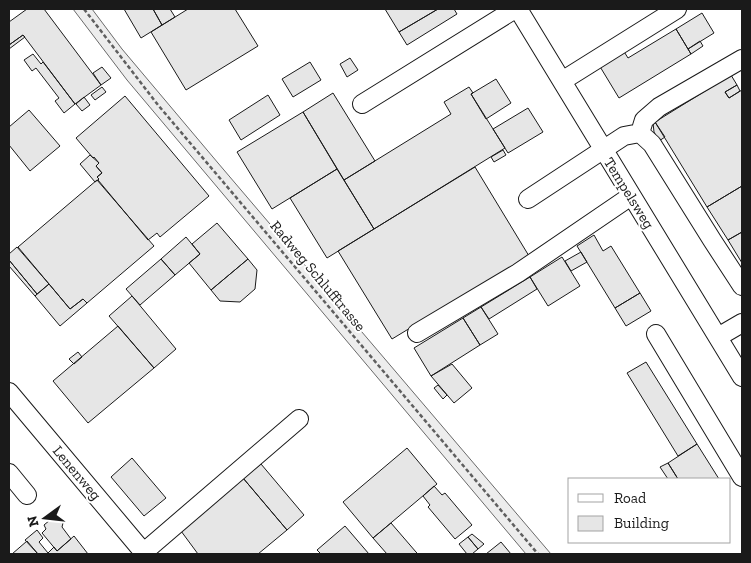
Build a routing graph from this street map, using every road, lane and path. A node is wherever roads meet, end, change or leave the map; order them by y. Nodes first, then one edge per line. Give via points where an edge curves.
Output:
1 (84, 9) edge
2 (516, 9) edge
3 (677, 9) edge
4 (742, 59) edge
5 (562, 82) junction
6 (362, 104) dead end
7 (640, 133) junction
8 (603, 150) junction
9 (631, 196) junction
10 (528, 199) dead end
11 (742, 286) edge
12 (742, 323) edge
13 (417, 333) dead end
14 (656, 334) dead end
15 (718, 337) junction
16 (742, 377) edge
17 (9, 392) edge
18 (299, 420) dead end
19 (9, 473) edge
20 (742, 477) edge
21 (27, 495) dead end
22 (144, 553) edge
23 (538, 554) edge

1 - 23 path, Radweg Schlufftrasse via 158,105
2 - 5 street, Tempelsweg
2 - 6 street
3 - 5 street
4 - 7 street via 659,107 644,120
5 - 8 street, Tempelsweg
7 - 8 street via 624,136
7 - 11 street via 652,144
8 - 9 street, Tempelsweg
8 - 10 street
9 - 13 street via 518,273
9 - 15 street, Tempelsweg
12 - 15 street
14 - 20 street
15 - 16 street, Tempelsweg
17 - 22 street, Lenenweg
18 - 22 street
19 - 21 street

